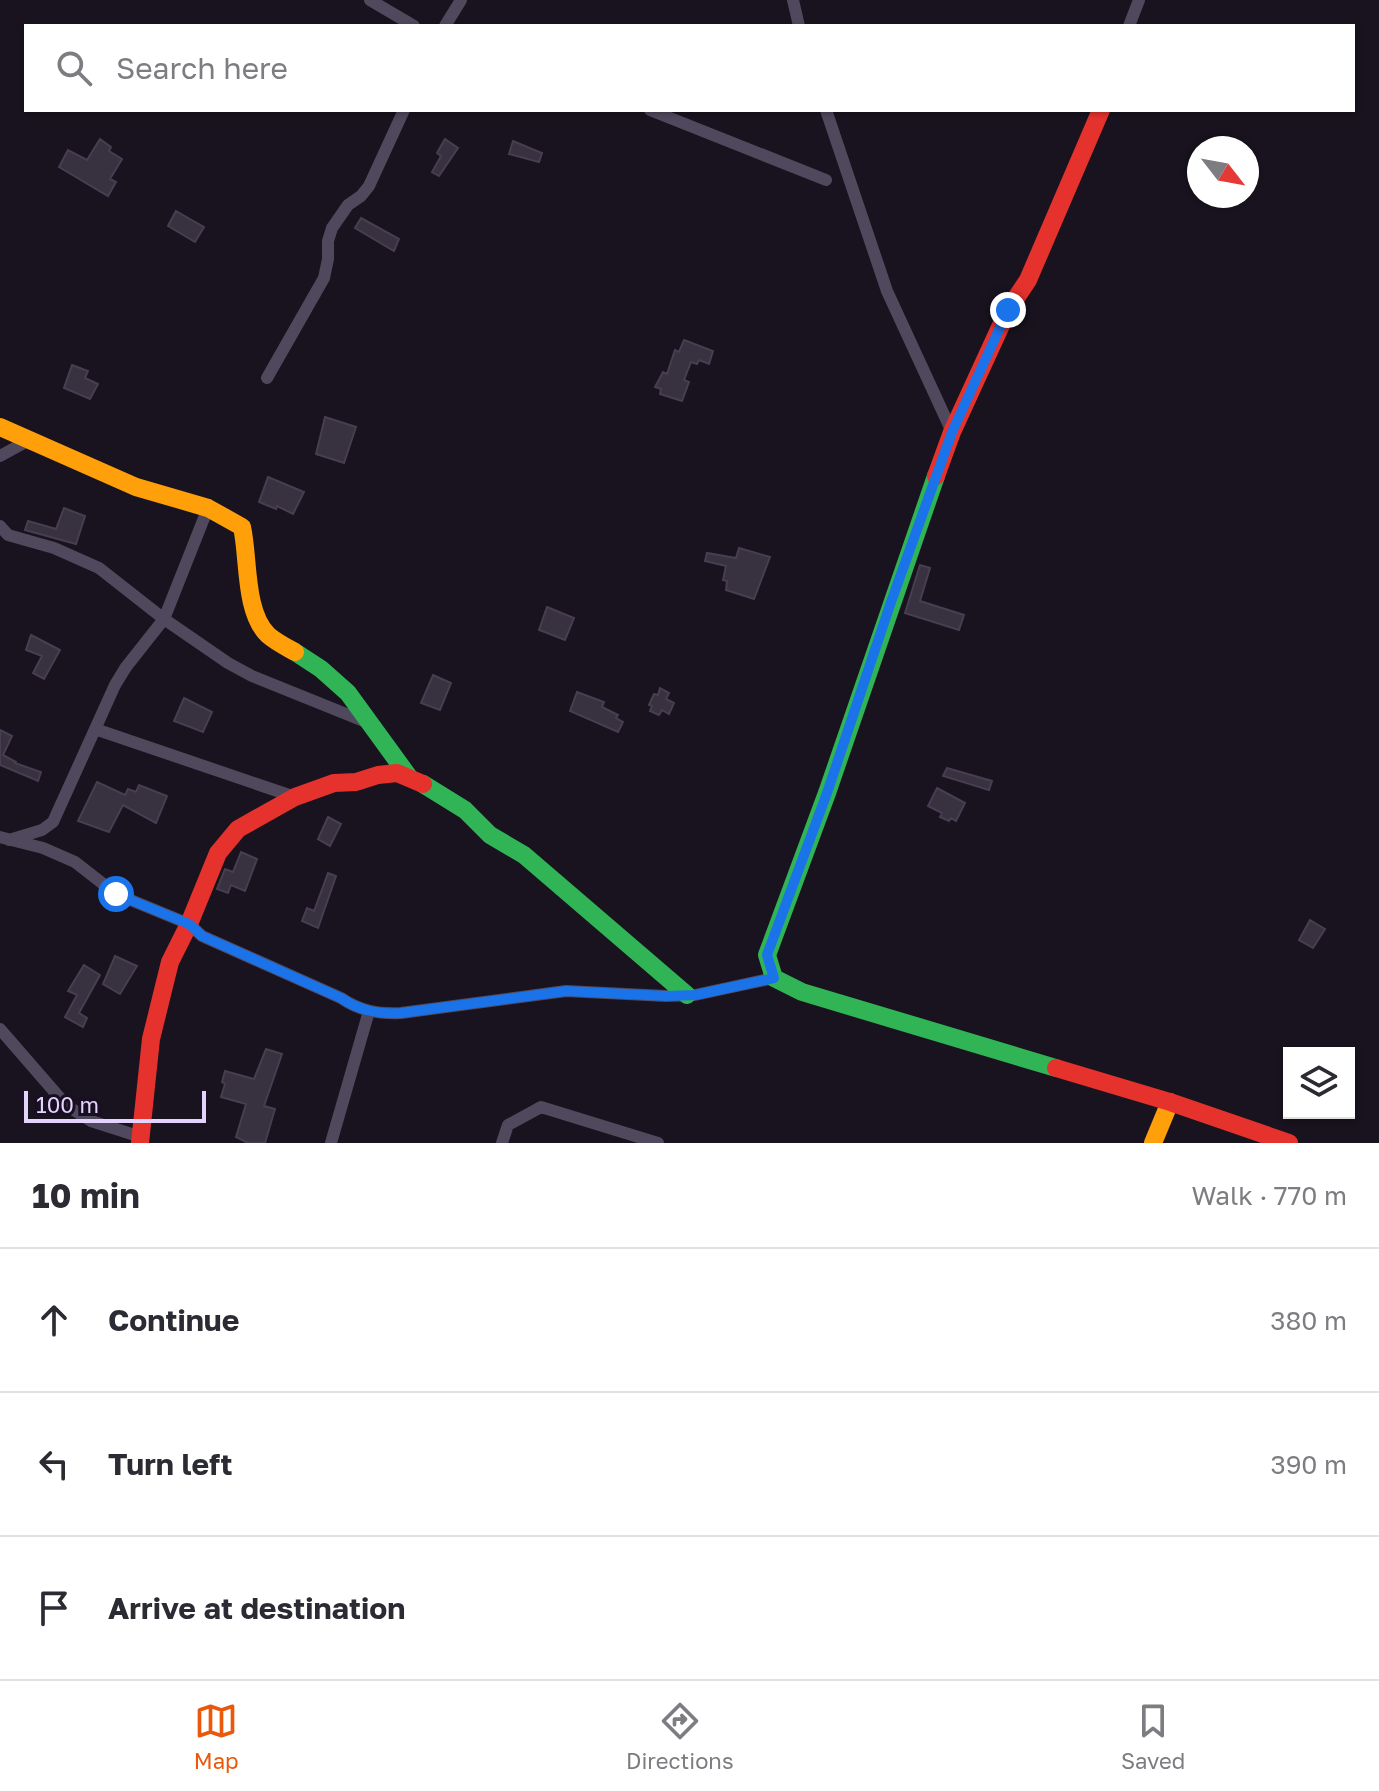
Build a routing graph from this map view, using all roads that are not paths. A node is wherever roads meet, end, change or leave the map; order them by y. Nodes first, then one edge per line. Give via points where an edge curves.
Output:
1 (370, 0) edge
2 (461, 0) edge
3 (1139, 0) edge
4 (792, 1) edge
5 (411, 24) edge
6 (446, 24) edge
7 (798, 24) edge
8 (1130, 24) edge
9 (403, 112) edge
10 (655, 112) edge
11 (827, 112) edge
12 (1100, 112) edge
13 (826, 180) dead end
14 (267, 378) dead end
15 (0, 427) edge
16 (952, 432) junction
17 (31, 439) junction
18 (0, 456) edge
19 (208, 508) junction
20 (0, 526) edge
21 (164, 619) junction
22 (369, 723) junction
23 (95, 729) junction
24 (409, 777) junction
25 (295, 797) junction
26 (3, 839) edge
27 (189, 924) junction
28 (774, 978) junction
29 (687, 995) junction
30 (369, 1011) junction
31 (0, 1029) edge
32 (1170, 1102) junction
33 (141, 1140) edge
34 (331, 1143) edge
35 (502, 1143) edge
36 (658, 1143) edge
37 (1153, 1143) edge
38 (1289, 1143) edge

1 - 5 street
2 - 6 street
3 - 8 street
4 - 7 street
9 - 14 street via 369,186 332,228 324,278
10 - 13 street
11 - 16 street via 887,291
12 - 16 street via 1028,280 1008,310
15 - 17 street
16 - 28 street via 767,955
17 - 18 street
17 - 19 street via 136,487
19 - 21 street
19 - 22 street via 242,527 258,623 348,693
20 - 21 street via 8,535 99,568
21 - 22 street via 252,676
21 - 23 street via 126,667
22 - 24 street
23 - 25 street
23 - 26 street via 53,822 42,830
24 - 25 street via 378,775
24 - 29 street via 465,810 490,835 524,855
25 - 27 street via 238,829 218,853
26 - 27 street via 75,862 116,894
27 - 30 street via 202,936
27 - 33 street via 170,962 151,1039
28 - 29 street
28 - 32 street via 802,992
29 - 30 street via 566,991 401,1013
30 - 34 street
31 - 33 street via 66,1105
32 - 37 street
32 - 38 street
35 - 36 street via 508,1125 541,1107

